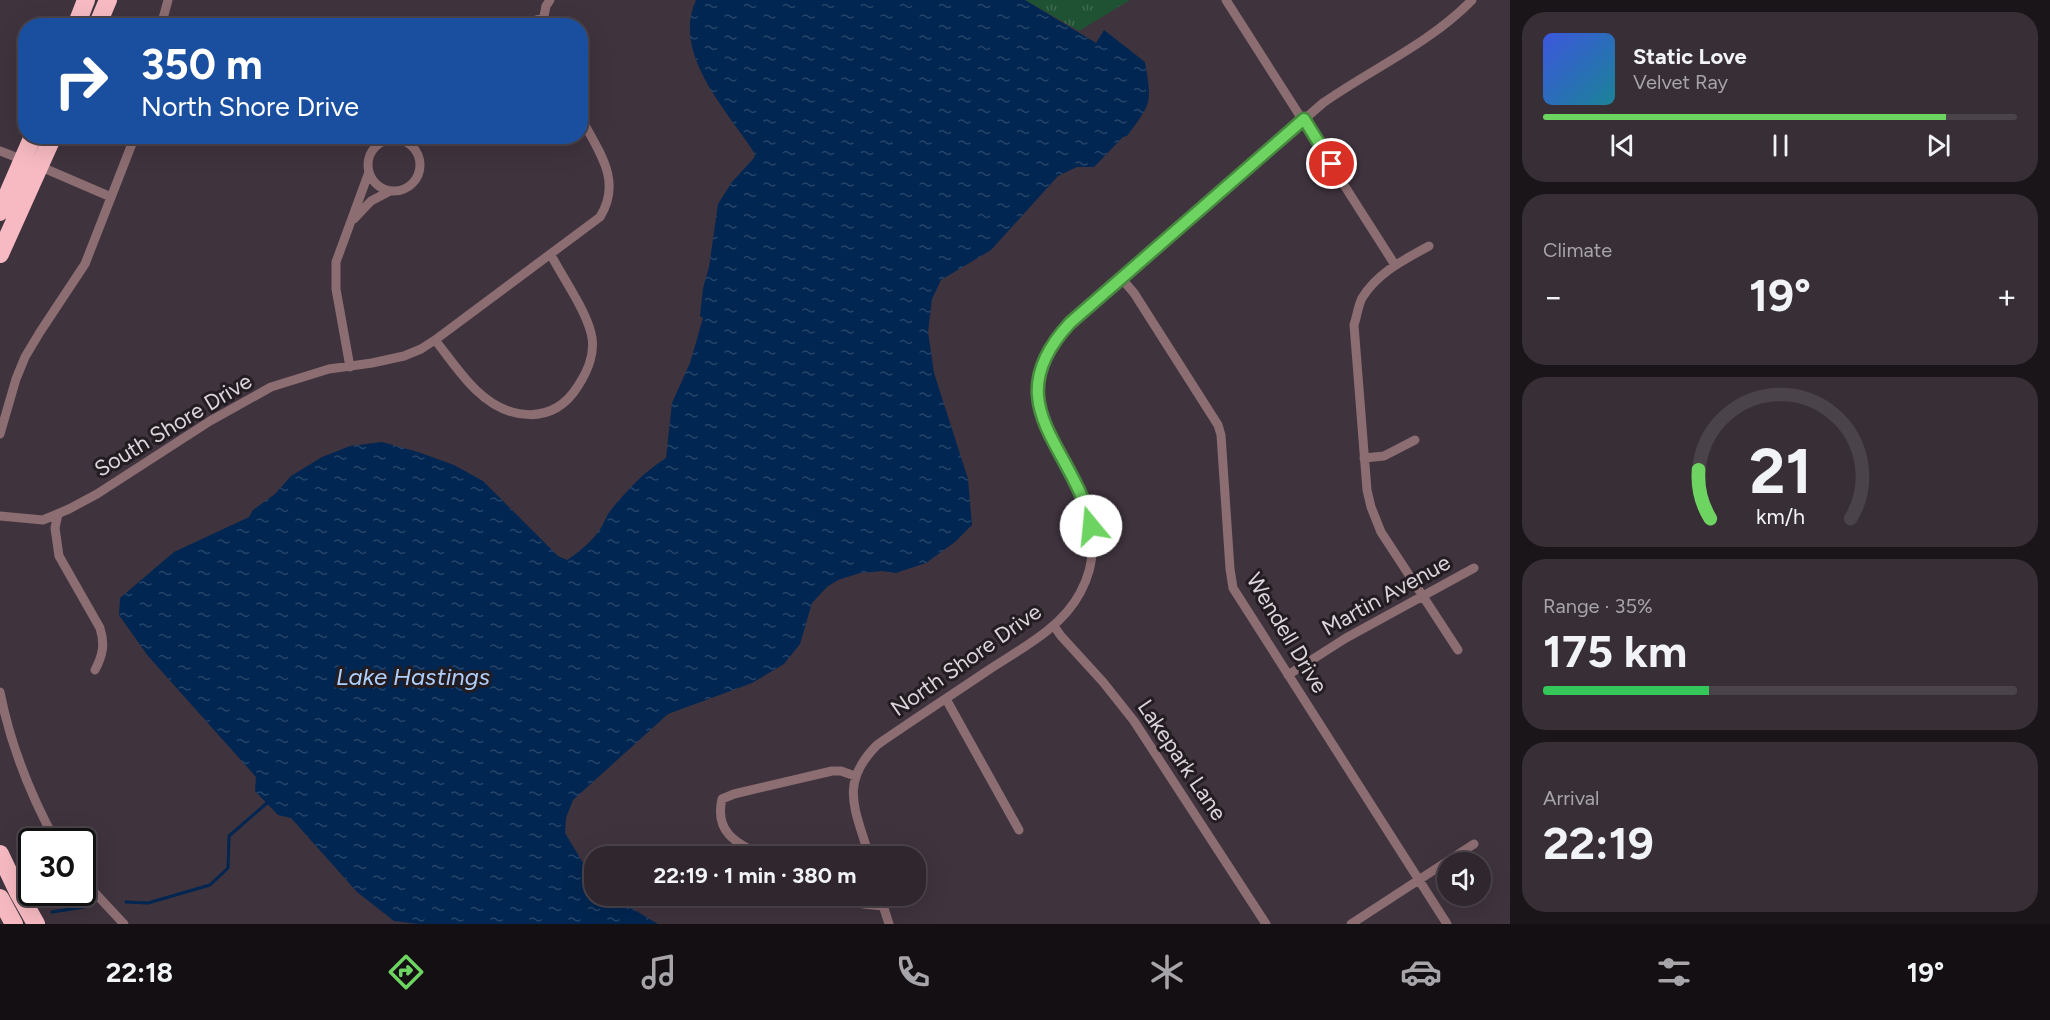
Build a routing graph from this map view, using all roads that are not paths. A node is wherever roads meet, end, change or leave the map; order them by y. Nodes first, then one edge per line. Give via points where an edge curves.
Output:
1 (86, 0) edge
2 (108, 0) edge
3 (168, 0) edge
4 (550, 0) edge
5 (1226, 0) edge
6 (1472, 0) edge
7 (79, 18) edge
8 (100, 18) edge
9 (163, 18) edge
10 (543, 18) edge
11 (1304, 119) junction
12 (588, 132) edge
13 (32, 144) edge
14 (46, 144) edge
15 (132, 144) edge
16 (379, 144) edge
17 (411, 144) edge
18 (0, 151) edge
19 (31, 163) junction
20 (369, 172) junction
21 (390, 191) junction
22 (111, 197) junction
23 (0, 212) edge
24 (354, 219) junction
25 (1429, 246) dead end
26 (0, 254) edge
27 (551, 255) junction
28 (1395, 265) junction
29 (1122, 279) junction
30 (435, 340) junction
31 (350, 367) junction
32 (0, 434) edge
33 (1415, 440) dead end
34 (1364, 458) junction
35 (58, 514) junction
36 (0, 516) edge
37 (1474, 568) dead end
38 (1423, 596) junction
39 (1054, 626) junction
40 (1458, 650) dead end
41 (95, 670) dead end
42 (1288, 675) junction
43 (0, 692) edge
44 (946, 699) junction
45 (855, 776) junction
46 (49, 828) edge
47 (1019, 830) dead end
48 (1474, 844) dead end
49 (745, 846) edge
50 (866, 846) edge
51 (0, 854) edge
52 (1419, 880) junction
53 (96, 894) edge
54 (0, 898) edge
55 (883, 906) edge
56 (14, 924) edge
57 (36, 924) edge
58 (124, 924) edge
59 (889, 924) edge
60 (1266, 924) edge
61 (1352, 924) edge
62 (1447, 924) edge

1 - 7 highway
2 - 8 highway
3 - 9 street
4 - 10 street
5 - 11 street
6 - 11 street, North Shore Drive via 1441,29 1330,98
11 - 28 street
11 - 29 street, North Shore Drive
12 - 27 street, South Shore Drive via 607,170 611,192 608,205 600,218
13 - 19 highway
14 - 19 highway
15 - 22 street
16 - 20 street via 370,156
17 - 21 street via 420,158 419,174 409,187
18 - 19 street
19 - 22 street
19 - 23 highway
19 - 26 highway
20 - 21 street via 376,184
20 - 24 street
21 - 24 street via 371,201
22 - 32 street via 85,264 25,357
24 - 31 street via 336,262 335,277
25 - 28 street
27 - 30 street, South Shore Drive
27 - 30 street via 591,333 590,362 566,401 537,415 506,410 475,390
28 - 34 street via 1375,280 1361,300 1354,325
29 - 39 street, North Shore Drive via 1057,337 1047,351 1037,382 1041,415 1088,510 1092,543 1091,561 1080,593
29 - 42 street, Wendell Drive via 1218,425 1233,588
30 - 31 street, South Shore Drive via 404,356
31 - 35 street, South Shore Drive via 329,369 271,387
33 - 34 street via 1384,456
34 - 38 street via 1367,490 1381,532
35 - 36 street, South Shore Drive via 43,520
35 - 41 street via 55,528 59,556 103,640
37 - 38 street, Martin Avenue
38 - 40 street
38 - 42 street, Martin Avenue
39 - 44 street, North Shore Drive
39 - 60 street, Lakepark Lane via 1134,721
42 - 52 street, Wendell Drive
43 - 46 street via 30,787
44 - 45 street, North Shore Drive via 877,745 866,755
44 - 47 street
45 - 49 street via 832,771 722,799 722,825
45 - 50 street via 852,797
48 - 52 street
51 - 57 highway
52 - 61 street
52 - 62 street, Wendell Drive
53 - 58 street
54 - 56 highway
55 - 59 street

